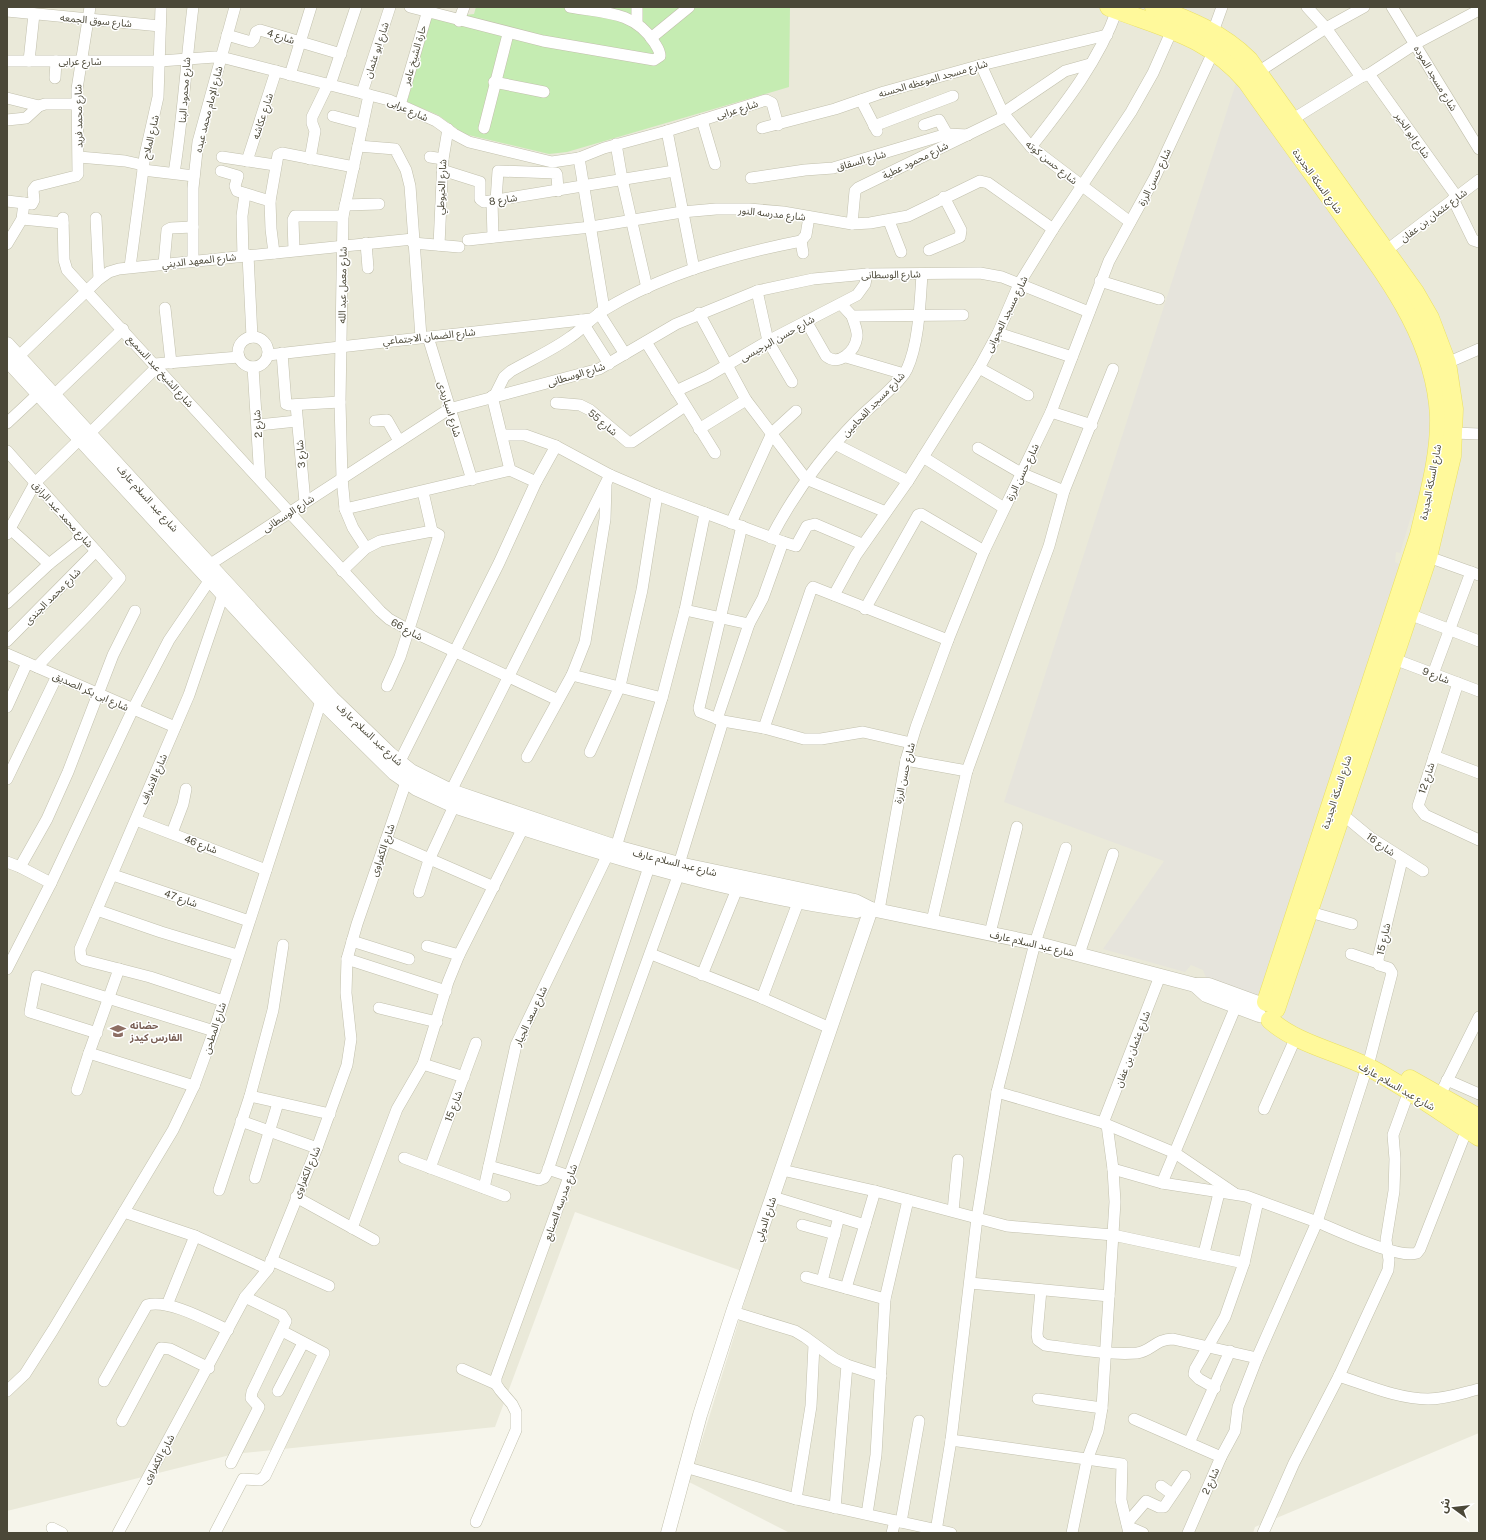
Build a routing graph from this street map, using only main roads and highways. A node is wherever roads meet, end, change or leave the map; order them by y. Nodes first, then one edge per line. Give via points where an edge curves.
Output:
1 (1154, 7) edge
2 (1113, 9) edge
3 (1421, 554) junction
4 (1268, 1011) junction
5 (1369, 1062) junction
6 (1440, 1093) junction
7 (1475, 1128) edge

1 - 3 main road, شارع السكة الجديدة via 1213,32 1238,49 1293,119 1423,304 1447,363 1452,386 1454,433 1447,479
2 - 3 main road, شارع السكة الجديدة via 1172,30 1214,50 1226,60 1247,82 1402,301 1424,345 1434,376 1437,396 1439,436
3 - 4 main road, شارع السكة الجديدة
3 - 4 main road, شارع السكة الجديدة via 1409,614 1310,912
4 - 5 main road, شارع عبد السلام عارف via 1293,1026
4 - 5 main road, شارع عبد السلام عارف via 1282,1030
5 - 6 main road, شارع عبد السلام عارف
5 - 6 main road, شارع عبد السلام عارف via 1409,1091
6 - 7 main road, شارع عبد السلام عارف

